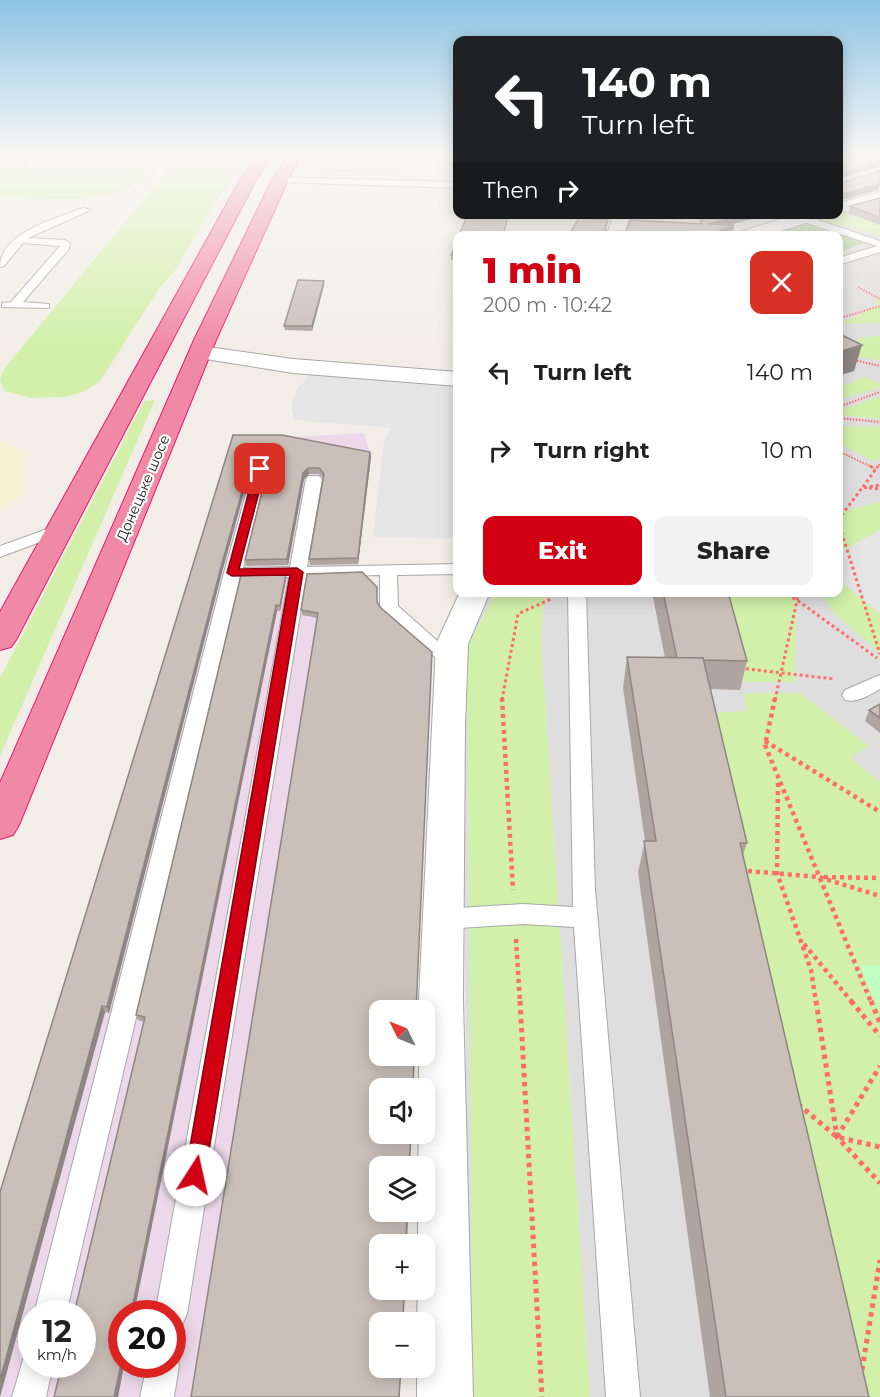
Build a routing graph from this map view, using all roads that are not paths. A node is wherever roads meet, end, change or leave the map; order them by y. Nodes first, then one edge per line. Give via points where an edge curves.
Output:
1 (62, 219) edge
2 (227, 219) edge
3 (262, 219) edge
4 (798, 219) edge
5 (816, 219) edge
6 (762, 231) edge
7 (18, 240) junction
8 (880, 244) edge
9 (880, 249) edge
10 (843, 260) edge
11 (0, 264) edge
12 (0, 305) edge
13 (14, 305) junction
14 (45, 306) dead end
15 (201, 352) junction
16 (453, 379) edge
17 (260, 469) edge
18 (314, 479) dead end
19 (61, 529) junction
20 (0, 552) edge
21 (453, 568) edge
22 (388, 571) junction
23 (297, 572) junction
24 (232, 573) junction
25 (473, 597) edge
26 (566, 597) edge
27 (0, 639) edge
28 (451, 660) junction
29 (877, 683) edge
30 (852, 695) dead end
31 (0, 825) edge
32 (585, 918) junction
33 (443, 919) junction
34 (53, 1300) edge
35 (173, 1300) edge
36 (34, 1378) edge
37 (161, 1378) edge
38 (29, 1397) edge
39 (157, 1397) edge
40 (445, 1397) edge
41 (623, 1397) edge

1 - 7 lane
2 - 19 highway
3 - 15 highway, Донецьке шосе
4 - 6 street
5 - 8 lane
7 - 11 lane
7 - 13 lane via 65,243 65,247
9 - 10 lane
12 - 13 lane
13 - 14 lane
15 - 16 street via 293,366
15 - 31 highway, Донецьке шосе
17 - 24 lane
18 - 23 lane
19 - 20 lane
19 - 27 highway
21 - 22 lane
22 - 23 lane
22 - 28 lane via 389,608
23 - 24 lane
23 - 35 lane
24 - 34 lane
25 - 28 street via 452,644
26 - 32 lane
28 - 33 street
29 - 30 lane
32 - 33 lane via 524,914
32 - 41 lane
33 - 40 street
36 - 38 lane
37 - 39 lane

